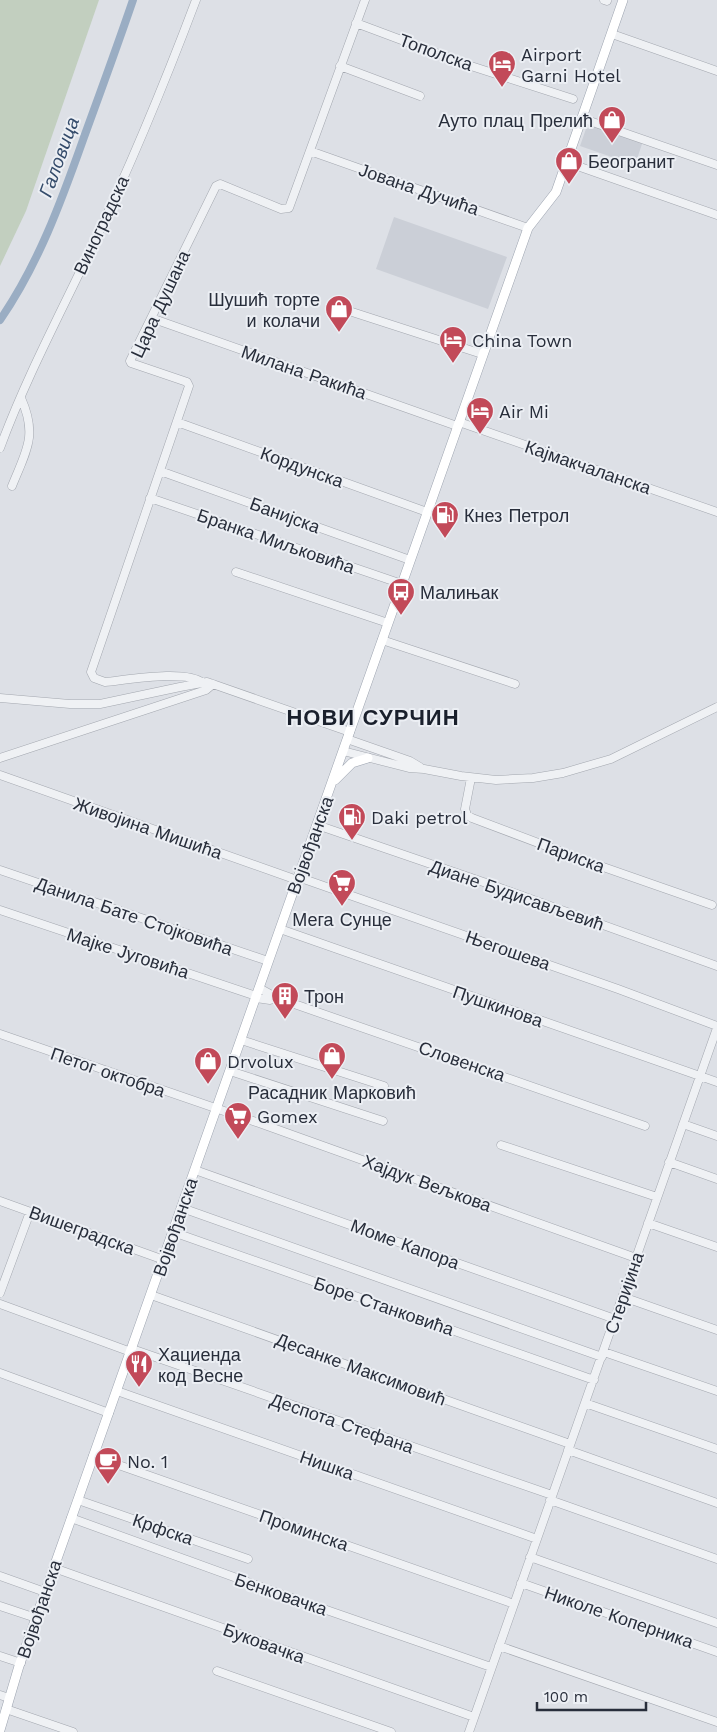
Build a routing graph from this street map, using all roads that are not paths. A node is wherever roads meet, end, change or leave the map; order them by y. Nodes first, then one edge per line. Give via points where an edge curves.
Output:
1 (196, 0) edge
2 (365, 0) edge
3 (623, 0) edge
4 (356, 23) junction
5 (612, 34) junction
6 (340, 66) junction
7 (717, 71) edge
8 (420, 96) dead end
9 (573, 99) dead end
10 (581, 118) junction
11 (310, 151) junction
12 (566, 162) junction
13 (717, 165) edge
14 (717, 215) edge
15 (528, 228) junction
16 (349, 311) dead end
17 (151, 318) junction
18 (482, 354) junction
19 (21, 398) junction
20 (177, 422) junction
21 (458, 424) junction
22 (0, 448) edge
23 (160, 471) junction
24 (12, 486) dead end
25 (150, 498) junction
26 (427, 512) junction
27 (717, 512) edge
28 (410, 560) junction
29 (236, 572) dead end
30 (402, 584) junction
31 (388, 623) junction
32 (382, 640) junction
33 (203, 683) junction
34 (213, 684) junction
35 (515, 684) dead end
36 (0, 698) edge
37 (717, 707) edge
38 (349, 736) junction
39 (343, 751) junction
40 (0, 758) edge
41 (368, 758) junction
42 (424, 769) junction
43 (0, 775) edge
44 (471, 778) junction
45 (332, 784) junction
46 (317, 825) junction
47 (0, 870) edge
48 (298, 878) junction
49 (712, 905) dead end
50 (0, 910) edge
51 (280, 929) junction
52 (268, 961) junction
53 (717, 966) edge
54 (257, 994) junction
55 (717, 1027) edge
56 (0, 1034) edge
57 (241, 1040) junction
58 (230, 1071) junction
59 (700, 1076) junction
60 (717, 1082) edge
61 (384, 1086) dead end
62 (217, 1109) junction
63 (383, 1121) dead end
64 (683, 1124) junction
65 (645, 1126) dead end
66 (717, 1136) edge
67 (501, 1144) dead end
68 (669, 1162) junction
69 (195, 1170) junction
70 (717, 1179) edge
71 (657, 1197) junction
72 (0, 1201) edge
73 (182, 1208) junction
74 (30, 1212) junction
75 (648, 1223) junction
76 (173, 1232) junction
77 (717, 1247) edge
78 (636, 1258) junction
79 (164, 1260) junction
80 (3, 1274) edge
81 (0, 1293) edge
82 (151, 1295) junction
83 (623, 1297) junction
84 (0, 1304) edge
85 (615, 1319) junction
86 (717, 1330) edge
87 (132, 1350) junction
88 (603, 1354) junction
89 (0, 1374) edge
90 (594, 1380) junction
91 (117, 1391) junction
92 (717, 1391) edge
93 (586, 1403) junction
94 (109, 1413) junction
95 (569, 1447) junction
96 (717, 1449) edge
97 (94, 1456) junction
98 (551, 1497) junction
99 (78, 1500) junction
100 (717, 1503) edge
101 (71, 1518) junction
102 (537, 1538) junction
103 (530, 1557) junction
104 (248, 1559) dead end
105 (717, 1559) edge
106 (54, 1568) junction
107 (0, 1576) edge
108 (521, 1583) junction
109 (45, 1592) junction
110 (514, 1604) junction
111 (0, 1606) edge
112 (36, 1618) junction
113 (717, 1623) edge
114 (499, 1646) junction
115 (717, 1652) edge
116 (0, 1656) edge
117 (21, 1663) junction
118 (492, 1667) junction
119 (217, 1671) dead end
120 (0, 1695) edge
121 (9, 1698) junction
122 (6, 1709) junction
123 (474, 1717) junction
124 (717, 1722) edge
125 (0, 1730) edge
126 (5, 1732) edge
127 (73, 1732) edge
128 (391, 1732) edge
129 (469, 1732) edge

1 - 19 street, Виноградска via 142,137
2 - 4 street, Цара Душана
3 - 5 main road, Војвођанска
4 - 6 street, Цара Душана
4 - 9 street, Тополска via 471,66
5 - 7 street
5 - 10 main road, Војвођанска
6 - 8 street
6 - 11 street, Цара Душана
10 - 12 main road, Војвођанска
10 - 13 street
11 - 15 street, Јована Дучића
11 - 17 street, Цара Душана via 287,210 220,184 216,186
12 - 14 street
12 - 15 main road, Војвођанска via 556,192
15 - 18 main road, Војвођанска
16 - 18 street
17 - 20 street, Цара Душана via 130,362 189,384
17 - 21 street, Милана Ракића
18 - 21 main road, Војвођанска
19 - 22 street, Виноградска
19 - 24 street via 30,434
20 - 23 street, Цара Душана
20 - 26 street, Кордунска
21 - 26 main road, Војвођанска
21 - 27 street, Кајмакчаланска
23 - 25 street, Цара Душана
23 - 28 street, Банијска
25 - 30 street, Бранка Миљковића
25 - 33 street, Цара Душана via 91,667 92,676 105,682 182,676 196,678
26 - 28 main road, Војвођанска
28 - 30 main road, Војвођанска
29 - 31 street
30 - 31 main road, Војвођанска
31 - 32 main road, Војвођанска
32 - 35 street
32 - 38 main road, Војвођанска
33 - 34 street
33 - 36 street via 100,704
34 - 38 street
34 - 40 street via 206,690
37 - 44 street via 627,752 591,766 533,778
38 - 39 main road, Војвођанска
38 - 42 street
39 - 41 street
39 - 45 main road, Војвођанска
41 - 42 street
41 - 45 main road via 348,766
42 - 44 street
43 - 48 street, Живојина Мишића
44 - 49 street, Париска via 466,809 472,818
45 - 46 main road, Војвођанска
46 - 48 main road, Војвођанска
46 - 53 street, Диане Будисављевић
47 - 52 street, Данила Бате Стојковића
48 - 51 main road, Војвођанска
48 - 55 street, Његошева via 618,989
50 - 54 street, Мајке Југовића
51 - 52 main road, Војвођанска
51 - 59 street, Пушкинова
52 - 54 main road, Војвођанска
54 - 57 main road, Војвођанска
54 - 65 street, Словенска via 277,998
55 - 59 street, Стеријина
56 - 62 street, Петог октобра
57 - 58 main road, Војвођанска
57 - 61 street
58 - 62 main road, Војвођанска
58 - 63 street
59 - 60 street, Пушкинова
59 - 64 street, Стеријина
62 - 69 main road, Војвођанска
62 - 78 street, Хајдук Вељкова
64 - 66 street
64 - 68 street, Стеријина
67 - 71 street
68 - 70 street
68 - 71 street, Стеријина
69 - 73 main road, Војвођанска
69 - 85 street, Моме Капора
71 - 75 street, Стеријина
72 - 74 street, Вишеградска
73 - 76 main road, Војвођанска
73 - 88 street
74 - 79 street, Вишеградска
74 - 80 street
75 - 77 street
75 - 78 street, Стеријина
76 - 79 main road, Војвођанска
76 - 90 street, Боре Станковића
78 - 83 street, Стеријина
79 - 82 main road, Војвођанска
80 - 81 street
82 - 87 main road, Војвођанска
82 - 95 street, Десанке Максимовић
83 - 85 street, Стеријина
83 - 86 street
84 - 87 street, Деспота Стефана
85 - 88 street, Стеријина
87 - 91 main road, Војвођанска
87 - 98 street, Деспота Стефана
88 - 90 street, Стеријина
88 - 92 street
89 - 94 street
90 - 93 street, Стеријина
91 - 94 main road, Војвођанска
91 - 102 street, Нишка
93 - 95 street, Стеријина
93 - 96 street
94 - 97 main road, Војвођанска
95 - 98 street, Стеријина
95 - 100 street, Десанке Максимовић
97 - 99 main road, Војвођанска
97 - 110 street, Проминска
98 - 102 street, Стеријина
98 - 105 street, Деспота Стефана
99 - 101 main road, Војвођанска
99 - 104 street, Крфска
101 - 106 main road, Војвођанска
101 - 118 street, Бенковачка
102 - 103 street, Стеријина
103 - 108 street, Стеријина
103 - 113 street
106 - 109 main road, Војвођанска
106 - 123 street, Буковачка
107 - 109 street
108 - 110 street, Стеријина
108 - 115 street, Николе Коперника
109 - 112 main road, Војвођанска
110 - 114 street, Стеријина
111 - 112 street
112 - 117 main road, Војвођанска
114 - 118 street, Стеријина
114 - 124 street
116 - 117 street
117 - 121 main road, Војвођанска
118 - 123 street, Стеријина
119 - 128 street
120 - 121 street
121 - 122 main road, Војвођанска
122 - 125 main road, Војвођанска
122 - 127 street
123 - 129 street, Стеријина
125 - 126 street

